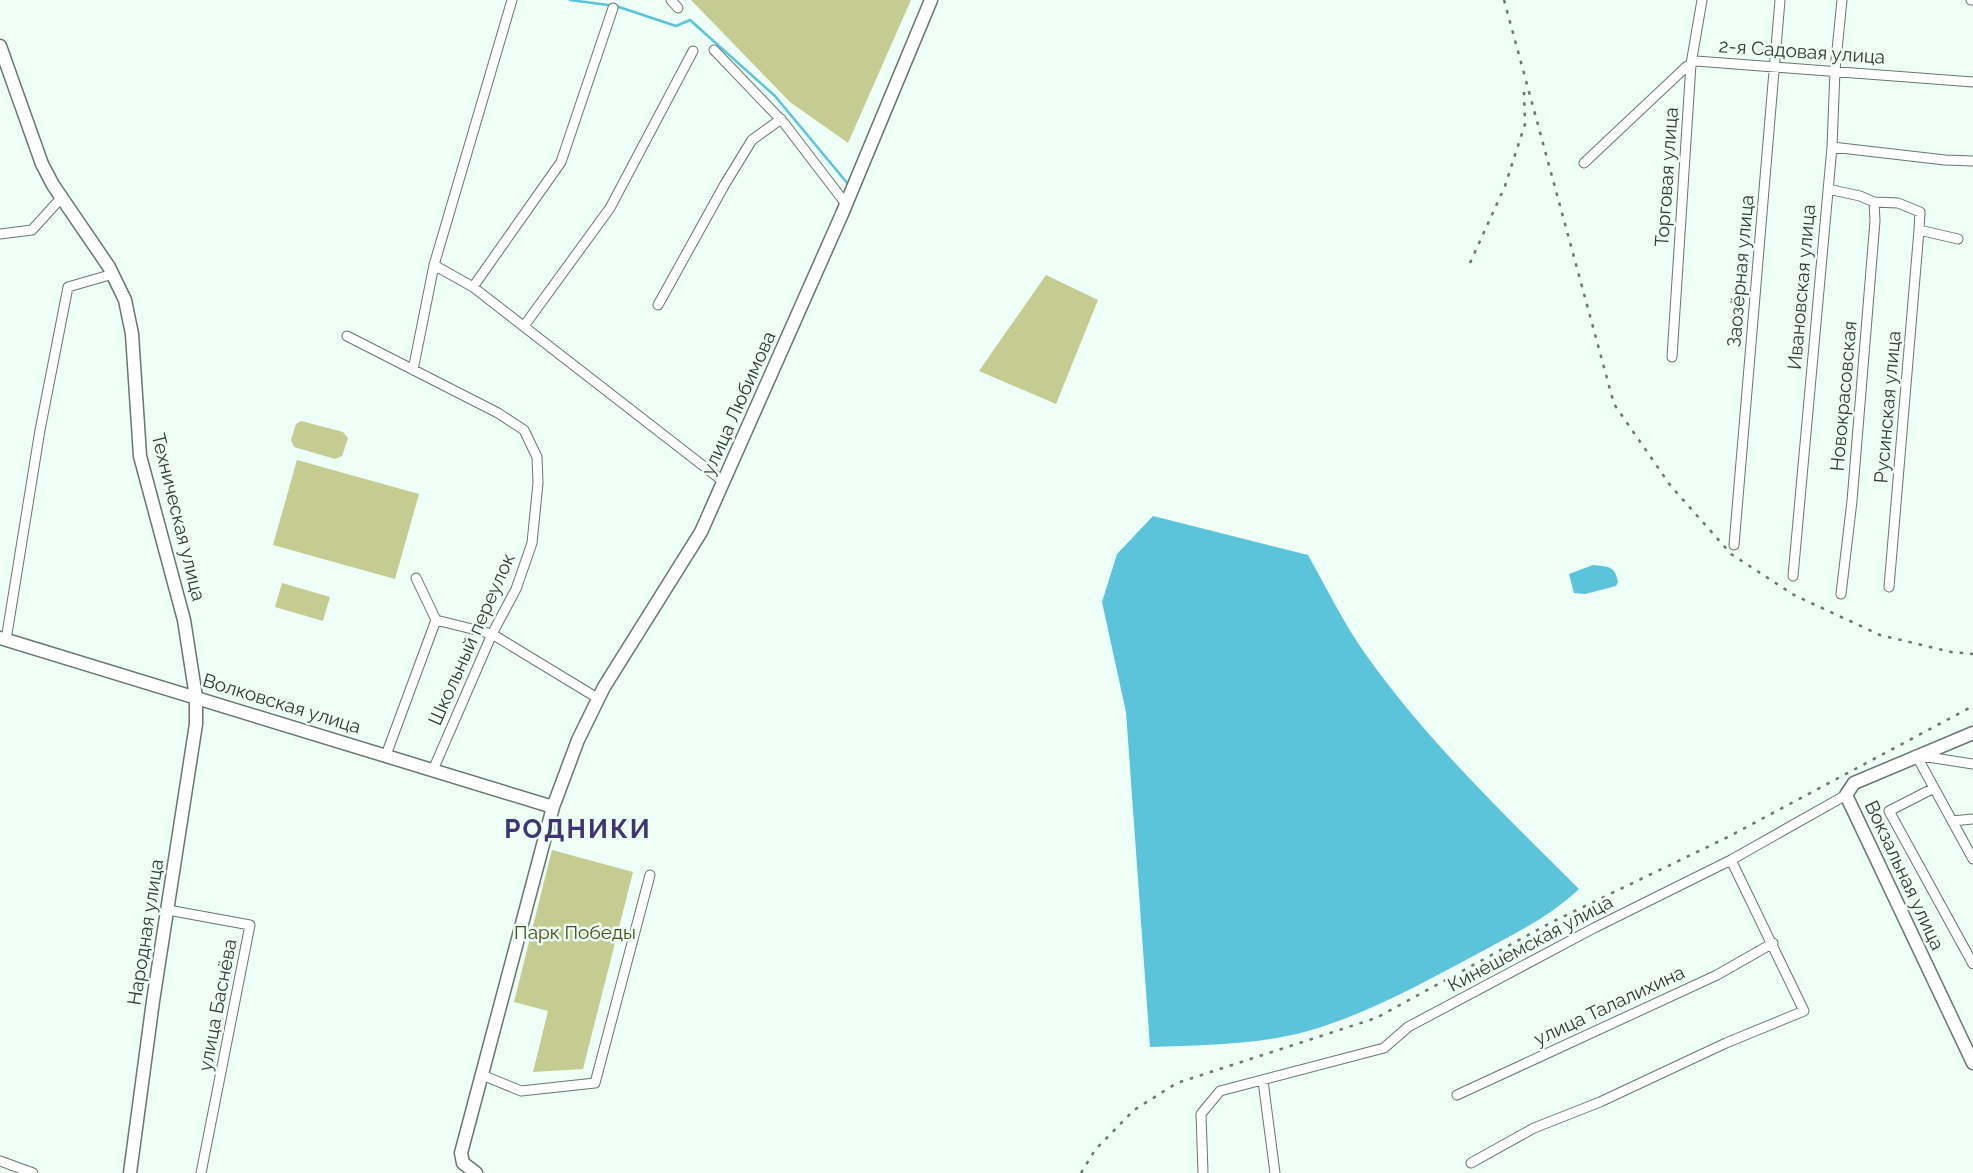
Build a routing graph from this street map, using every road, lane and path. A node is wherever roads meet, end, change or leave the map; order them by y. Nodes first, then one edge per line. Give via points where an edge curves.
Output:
1 (512, 0) edge
2 (671, 0) edge
3 (931, 0) edge
4 (1702, 0) edge
5 (1780, 0) edge
6 (1842, 0) edge
7 (614, 4) edge
8 (678, 8) dead end
9 (0, 46) edge
10 (714, 50) dead end
11 (693, 51) dead end
12 (1690, 64) junction
13 (1773, 68) junction
14 (1835, 70) junction
15 (1973, 82) edge
16 (781, 119) junction
17 (1832, 147) junction
18 (1973, 161) edge
19 (1584, 163) dead end
20 (1828, 189) junction
21 (850, 194) junction
22 (62, 197) junction
23 (1874, 202) junction
24 (1919, 230) junction
25 (0, 234) edge
26 (1958, 239) dead end
27 (434, 264) junction
28 (111, 270) junction
29 (474, 287) junction
30 (658, 305) dead end
31 (524, 326) junction
32 (347, 336) dead end
33 (1672, 357) dead end
34 (413, 370) junction
35 (724, 482) junction
36 (1734, 545) dead end
37 (1793, 576) dead end
38 (416, 578) dead end
39 (1889, 587) dead end
40 (1841, 594) dead end
41 (436, 620) junction
42 (492, 634) junction
43 (3, 639) edge
44 (196, 697) junction
45 (598, 699) junction
46 (1973, 733) edge
47 (386, 755) junction
48 (1916, 755) junction
49 (1973, 764) edge
50 (433, 770) junction
51 (1934, 788) junction
52 (1846, 795) junction
53 (553, 807) junction
54 (1973, 819) edge
55 (1952, 821) junction
56 (1973, 859) edge
57 (1731, 860) junction
58 (650, 875) dead end
59 (168, 909) junction
60 (1773, 943) junction
61 (1973, 964) edge
62 (1973, 1063) edge
63 (482, 1075) junction
64 (1263, 1081) junction
65 (1457, 1095) dead end
66 (0, 1160) edge
67 (1471, 1163) dead end
68 (33, 1173) edge
69 (131, 1173) edge
70 (201, 1173) edge
71 (476, 1173) edge
72 (1203, 1173) edge
73 (1275, 1173) edge

1 - 27 street
2 - 8 street
3 - 21 main road, улица Любимова
4 - 12 street, Торговая улица
5 - 13 street, Заозёрная улица
6 - 14 street, Ивановская улица
7 - 29 street via 561,162
9 - 22 main road, Техническая улица via 42,164
10 - 16 street
11 - 31 street via 610,208
12 - 13 street, 2-я Садовая улица
12 - 19 street, 2-я Садовая улица
12 - 33 street, Торговая улица
13 - 14 street, 2-я Садовая улица
13 - 36 street, Заозёрная улица
14 - 15 street, 2-я Садовая улица
14 - 17 street, Ивановская улица
16 - 21 street
16 - 30 street via 752,141
17 - 18 street
17 - 20 street, Ивановская улица
20 - 23 street
20 - 37 street, Ивановская улица
21 - 35 main road, улица Любимова
22 - 25 street via 32,229
22 - 28 main road, Техническая улица
23 - 24 street via 1899,203 1920,212
23 - 40 street, Новокрасовская
24 - 26 street
24 - 39 street, Русинская улица
27 - 29 street
27 - 34 street
28 - 43 street via 68,287
28 - 44 main road, Техническая улица via 125,300 132,334 140,456 184,620
29 - 31 street
31 - 35 street
32 - 34 street, Школьный переулок
34 - 42 street, Школьный переулок via 524,429 537,457 532,543 516,589
35 - 45 main road, улица Любимова via 701,532
38 - 41 street
41 - 42 street
41 - 47 street
42 - 45 street
42 - 50 street, Школьный переулок
43 - 44 main road, Волковская улица
44 - 47 main road, Волковская улица
44 - 59 main road, Народная улица via 196,724
45 - 53 main road, улица Любимова
46 - 48 main road, Вокзальная улица
47 - 50 main road, Волковская улица
48 - 49 street
48 - 51 street
48 - 52 main road, Вокзальная улица via 1854,783
50 - 53 main road, Волковская улица
51 - 55 street
51 - 61 street via 1889,811
52 - 57 street, Кинешемская улица
52 - 62 main road, Вокзальная улица
53 - 63 main road, улица Любимова
54 - 55 street
55 - 56 street
57 - 60 street
57 - 64 street, Кинешемская улица via 1408,1027 1384,1048
58 - 63 street via 595,1083 521,1091
59 - 69 main road, Народная улица
59 - 70 street, улица Баснёва via 250,925
60 - 65 street, улица Талалихина via 1717,975
60 - 67 street via 1804,1012 1534,1128
63 - 71 main road, улица Любимова via 461,1158
64 - 72 street, Кинешемская улица via 1220,1091 1201,1114
64 - 73 street
66 - 68 street

